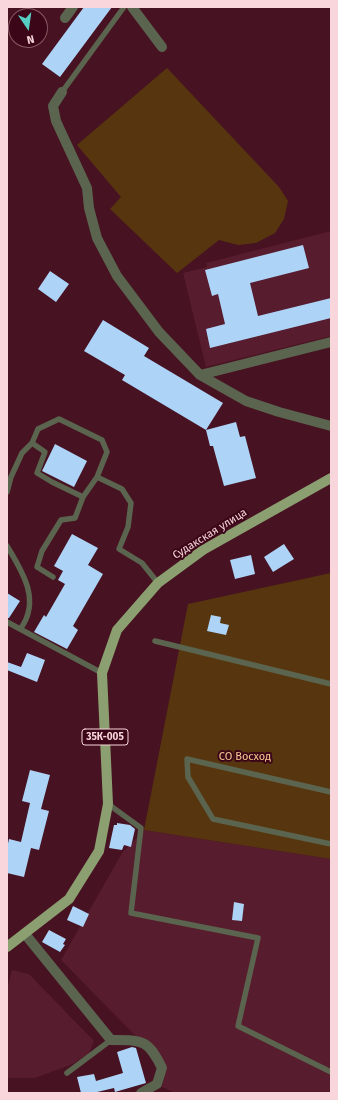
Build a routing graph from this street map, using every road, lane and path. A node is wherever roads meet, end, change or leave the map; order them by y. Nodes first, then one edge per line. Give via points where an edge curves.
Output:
1 (73, 7) edge
2 (124, 7) edge
3 (132, 7) edge
4 (65, 18) dead end
5 (162, 47) dead end
6 (62, 92) joint
7 (331, 342) edge
8 (200, 375) junction
9 (331, 426) edge
10 (32, 443) junction
11 (97, 477) junction
12 (331, 478) edge
13 (7, 492) edge
14 (83, 497) junction
15 (7, 546) edge
16 (53, 577) dead end
17 (158, 583) junction
18 (7, 622) edge
19 (20, 628) junction
20 (155, 641) dead end
21 (102, 673) junction
22 (331, 684) edge
23 (331, 792) edge
24 (108, 804) junction
25 (331, 844) edge
26 (25, 934) junction
27 (7, 947) edge
28 (111, 1040) junction
29 (331, 1072) edge
30 (67, 1073) dead end
31 (141, 1093) edge

1 - 4 street
2 - 6 lane
3 - 5 street
6 - 8 street via 53,106 56,121 87,188 97,238 110,266 159,332
7 - 8 street
8 - 9 street via 246,400
10 - 11 lane via 38,429 59,419 102,440 107,452
10 - 13 lane via 22,452 10,477
10 - 14 lane via 45,452 37,473
11 - 14 lane
11 - 17 lane via 122,489 131,503 128,527 119,549 142,563
12 - 17 main road, Судакская улица / 35К-005 via 203,550
14 - 16 lane via 75,518 61,520 42,551 37,567
15 - 19 lane via 20,567 30,591 27,619
17 - 21 main road, Судакская улица / 35К-005 via 117,630
18 - 19 lane
19 - 21 lane
20 - 22 lane
21 - 24 main road, Судакская улица / 35К-005
23 - 25 lane via 187,759 188,777 213,819
24 - 26 main road, Судакская улица / 35К-005 via 99,851 69,899
24 - 29 lane via 141,828 131,913 258,938 238,1026
26 - 27 main road, Судакская улица / 35К-005
26 - 28 street
28 - 30 lane
28 - 31 street via 138,1040 154,1052 162,1068 157,1084

